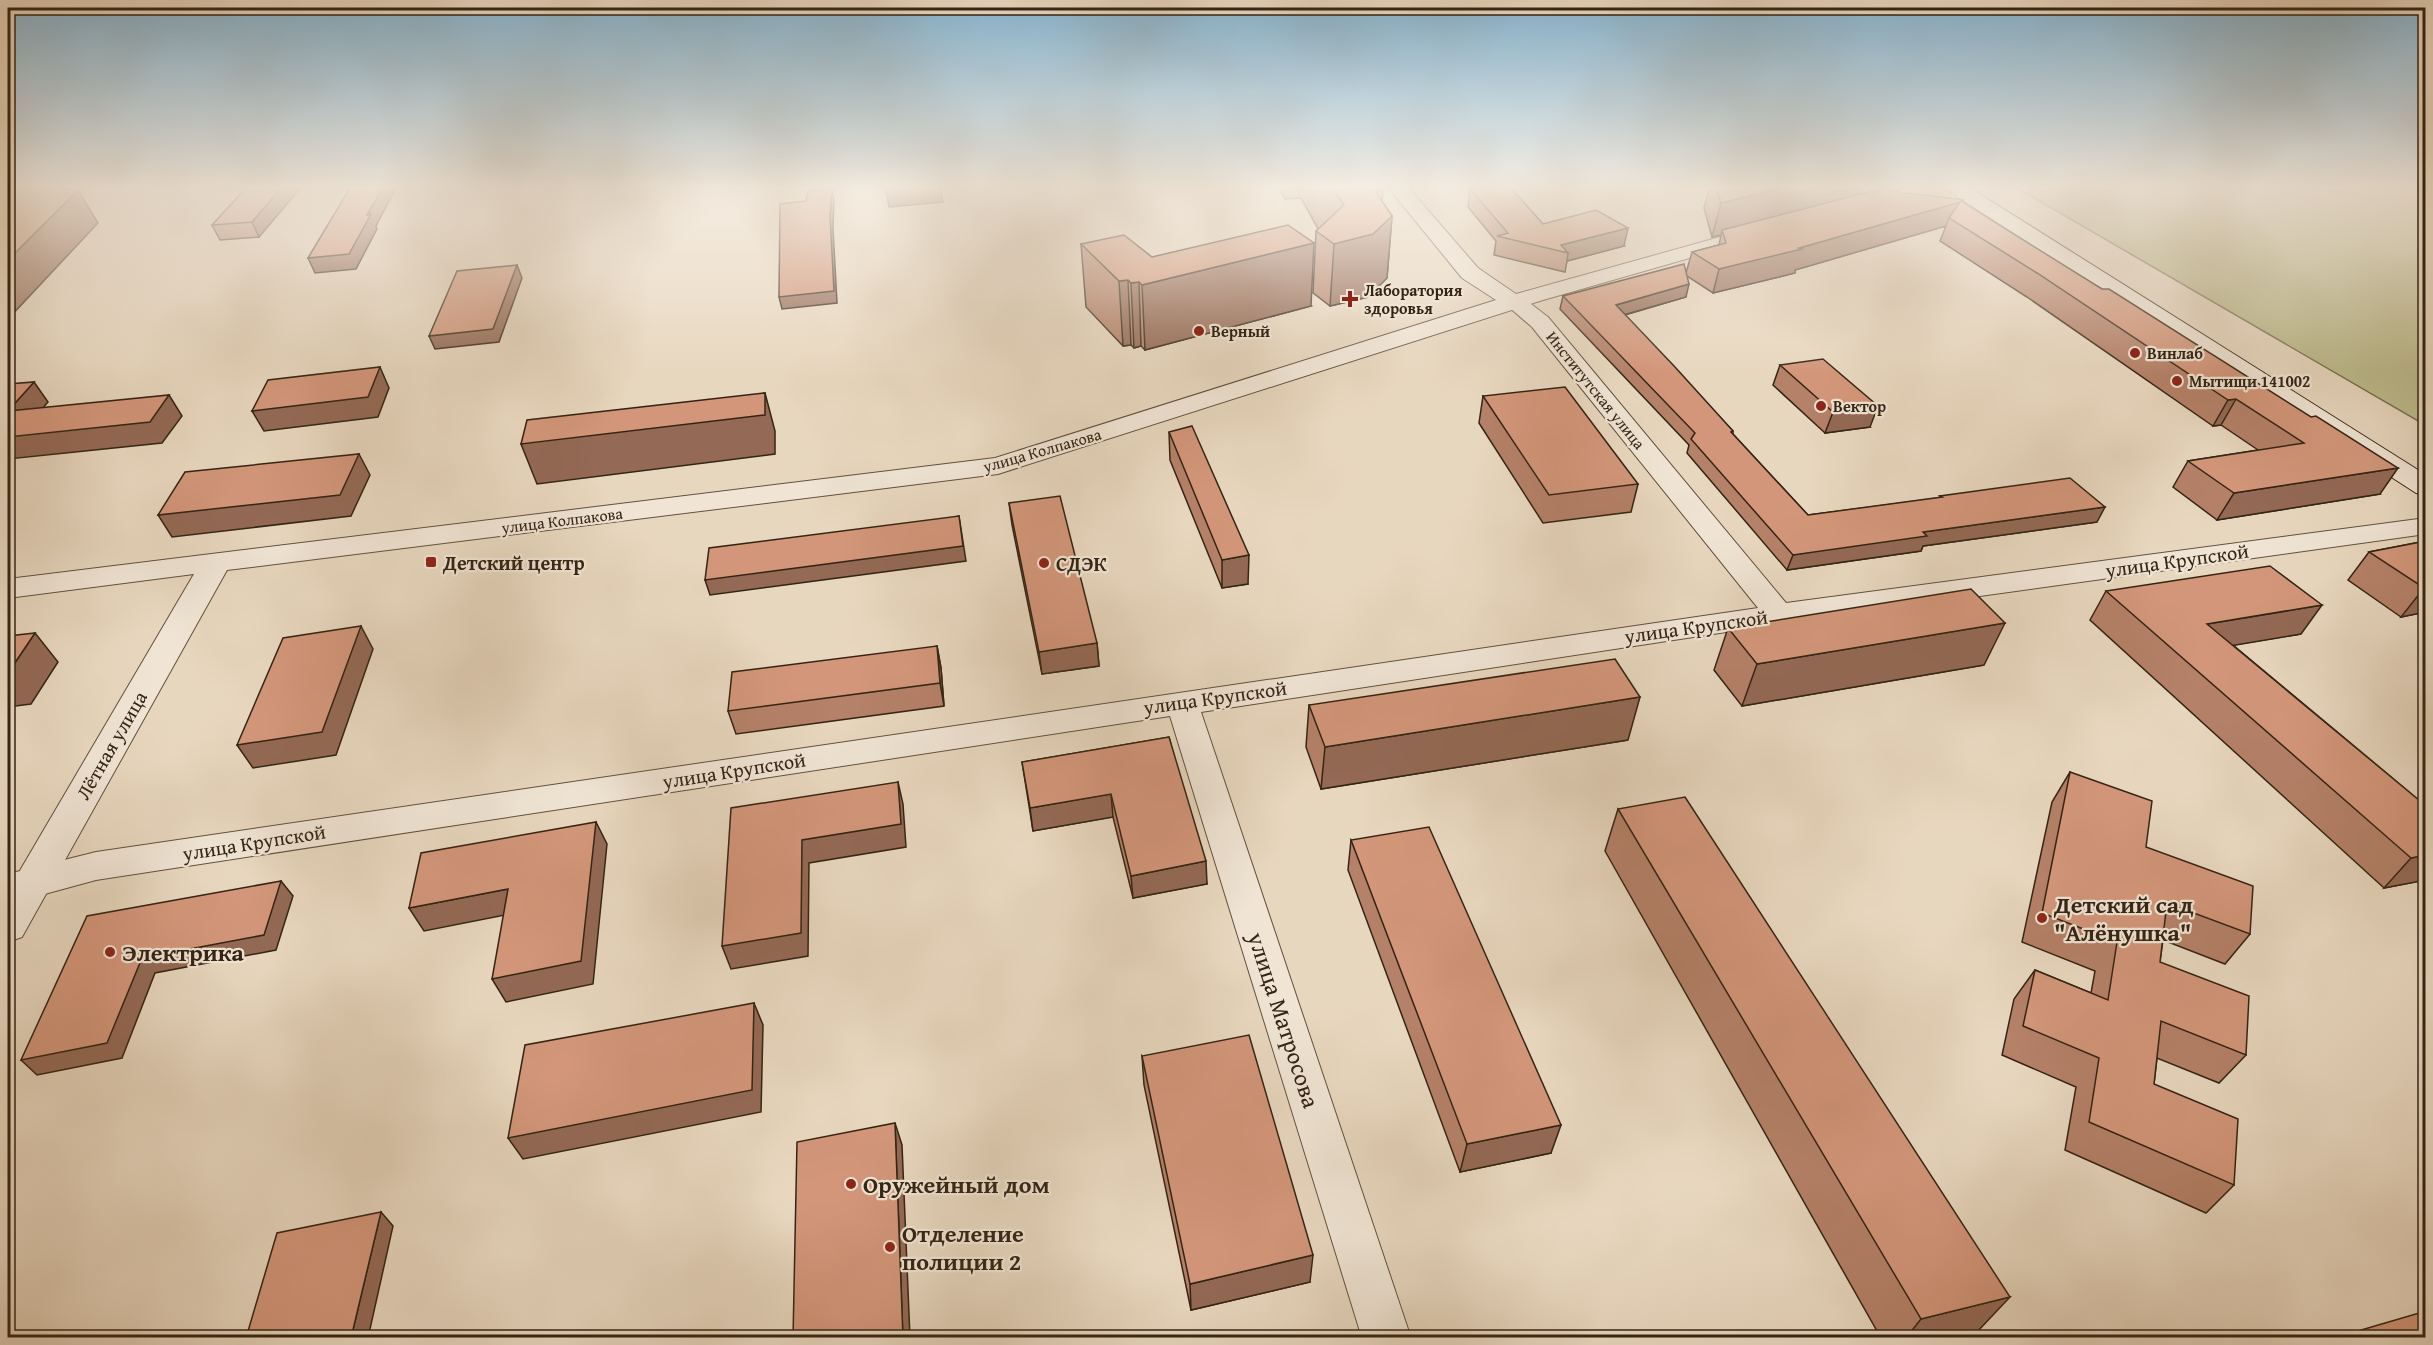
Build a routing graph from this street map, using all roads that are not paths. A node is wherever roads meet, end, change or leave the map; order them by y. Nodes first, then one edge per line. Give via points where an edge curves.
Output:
1 (1450, 249) edge
2 (1703, 249) edge
3 (2052, 249) edge
4 (1514, 302) junction
5 (2426, 487) edge
6 (2426, 526) edge
7 (216, 563) junction
8 (8, 588) edge
9 (1779, 614) junction
10 (1182, 702) junction
11 (20, 886) edge
12 (8, 927) edge
13 (1387, 1338) edge

1 - 4 street, Институтская улица via 1470,273
2 - 4 street, улица Колпакова
3 - 5 street
4 - 7 street, улица Колпакова via 998,466
4 - 9 street, Институтская улица via 1540,321
6 - 9 street, улица Крупской
7 - 8 street, улица Колпакова
7 - 11 street, Лётная улица
9 - 10 street, улица Крупской
10 - 11 street, улица Крупской via 96,866
10 - 13 street, улица Матросова
11 - 12 street, Лётная улица

